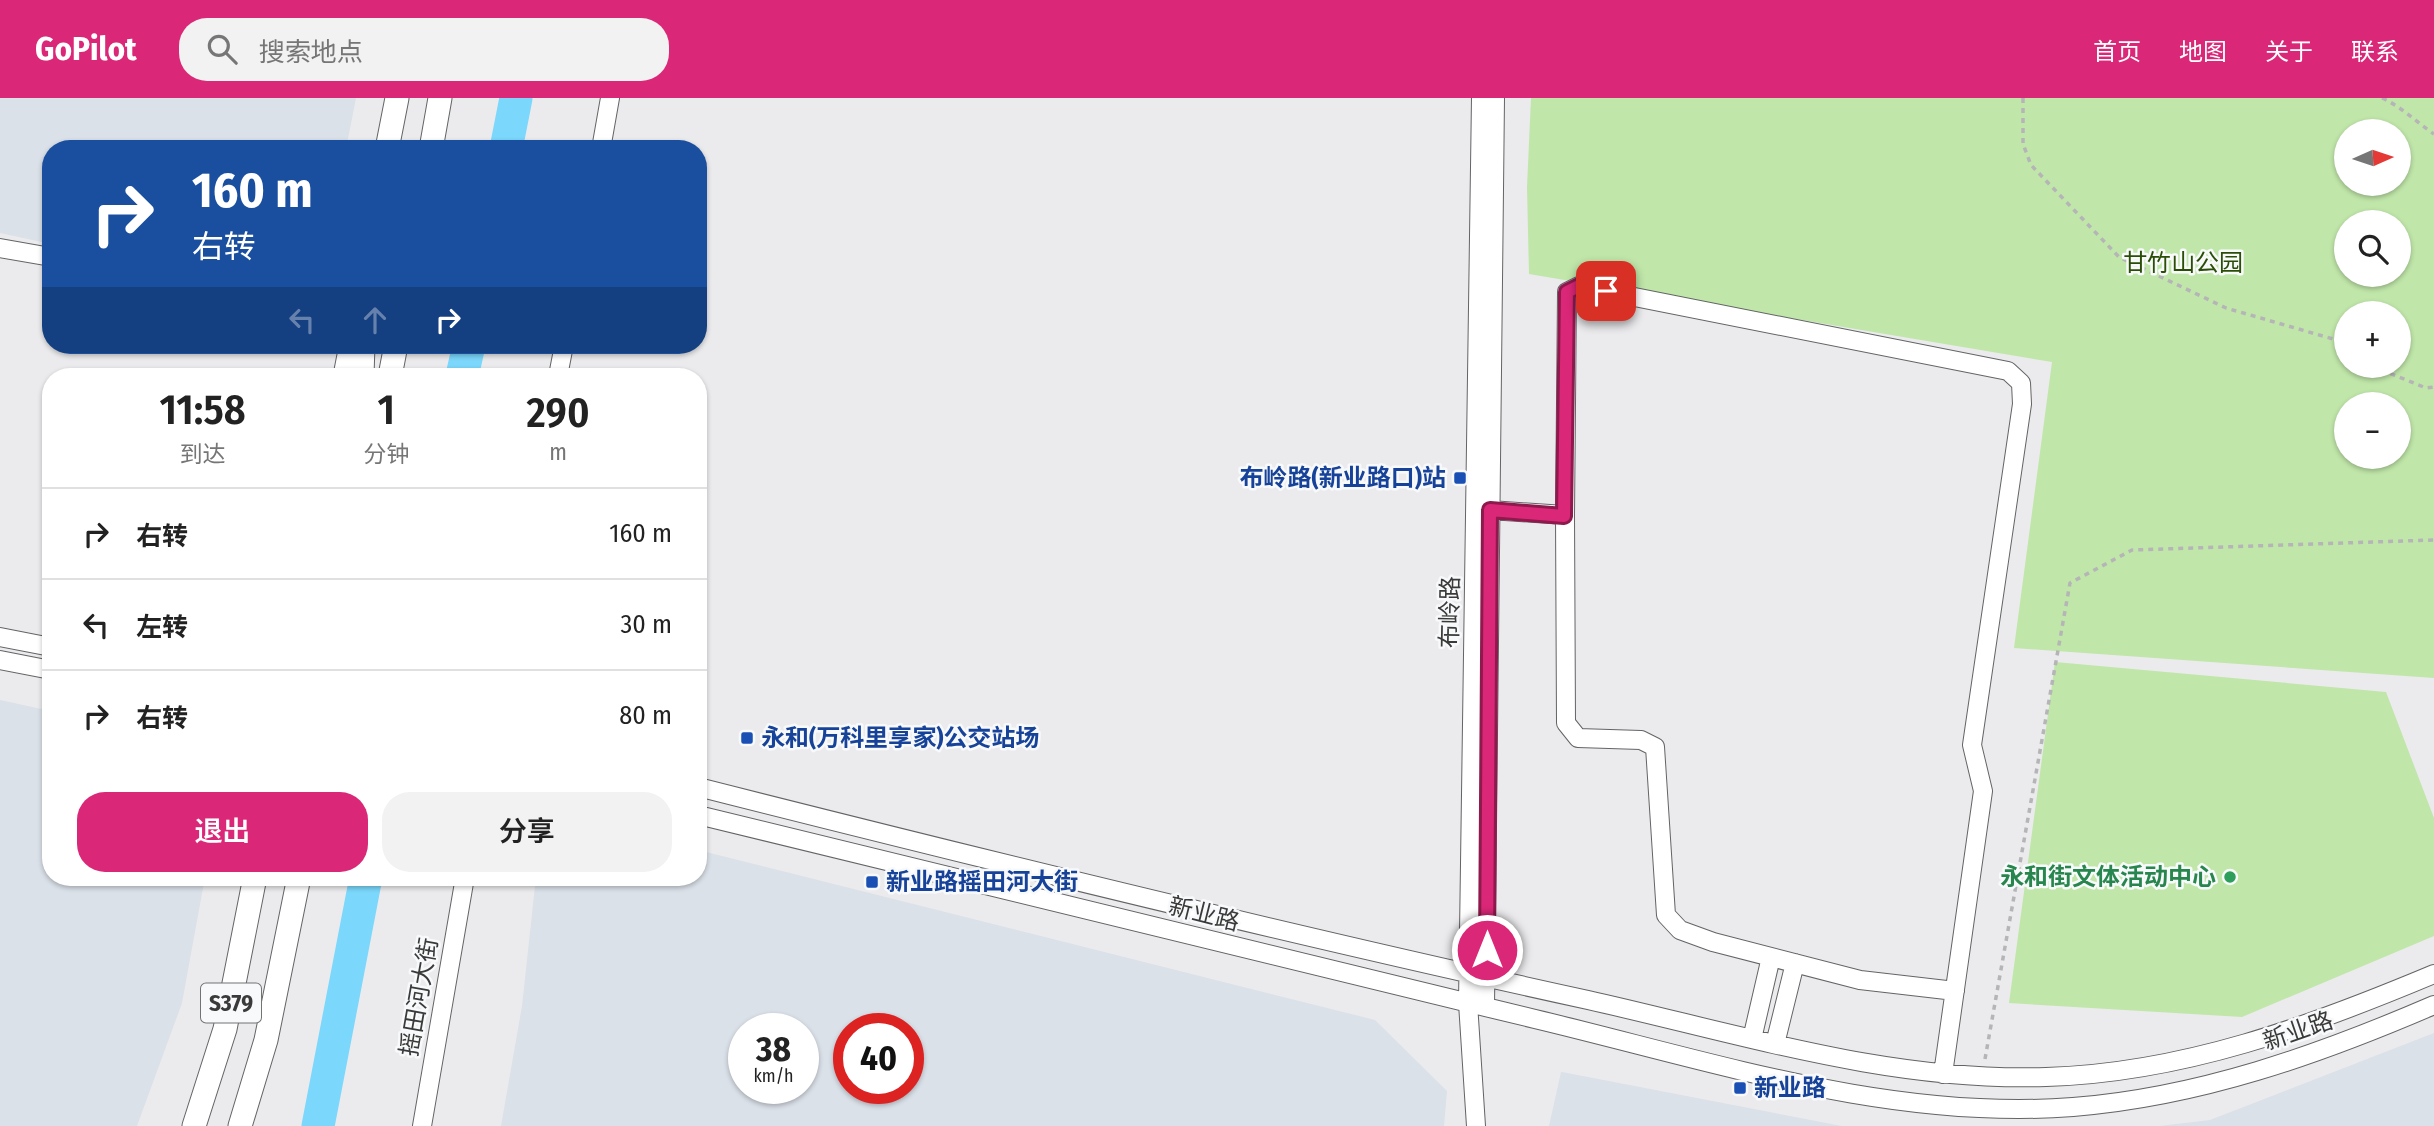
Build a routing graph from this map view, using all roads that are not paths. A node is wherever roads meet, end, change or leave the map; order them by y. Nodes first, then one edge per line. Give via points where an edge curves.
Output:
1 (397, 98) edge
2 (440, 98) edge
3 (610, 98) edge
4 (1481, 98) edge
5 (1495, 98) edge
6 (389, 140) edge
7 (432, 140) edge
8 (603, 140) edge
9 (0, 248) edge
10 (42, 255) edge
11 (1490, 510) junction
12 (1564, 516) junction
13 (0, 637) edge
14 (42, 646) edge
15 (0, 660) edge
16 (42, 668) edge
17 (707, 789) edge
18 (707, 817) edge
19 (253, 886) edge
20 (297, 886) edge
21 (463, 886) edge
22 (1771, 957) junction
23 (1795, 963) junction
24 (2434, 974) edge
25 (1478, 976) junction
26 (1955, 992) junction
27 (1477, 1005) junction
28 (2434, 1005) edge
29 (1752, 1039) junction
30 (1775, 1044) junction
31 (1943, 1074) junction
32 (194, 1126) edge
33 (240, 1126) edge
34 (422, 1126) edge
35 (1476, 1126) edge

1 - 6 main road
2 - 7 main road
3 - 8 street
4 - 25 street, 布岭路
5 - 11 street, 布岭路
9 - 10 street
11 - 12 street
11 - 25 street, 布岭路
12 - 22 street via 1566,723 1578,738 1640,740 1655,747 1666,915 1680,930
12 - 26 street via 1567,292 1579,286 2008,370 2021,383 2022,404 1972,745 1983,792
13 - 14 street
15 - 16 street
17 - 25 street, 新业路
18 - 27 street, 新业路
19 - 32 main road, S379 via 225,1029
20 - 33 main road, S379 via 266,1041
21 - 34 street, 摇田河大街
22 - 23 street
22 - 29 street
23 - 26 street via 1860,979
23 - 30 street
24 - 31 street, 新业路 via 2310,1023 2193,1058 2092,1074
25 - 27 street, 布岭路
25 - 29 street, 新业路
26 - 31 street
27 - 28 street, 新业路 via 1866,1097 1985,1108 2071,1107 2196,1089 2305,1056
27 - 35 street, 布岭路
29 - 30 street, 新业路
30 - 31 street, 新业路 via 1865,1065

